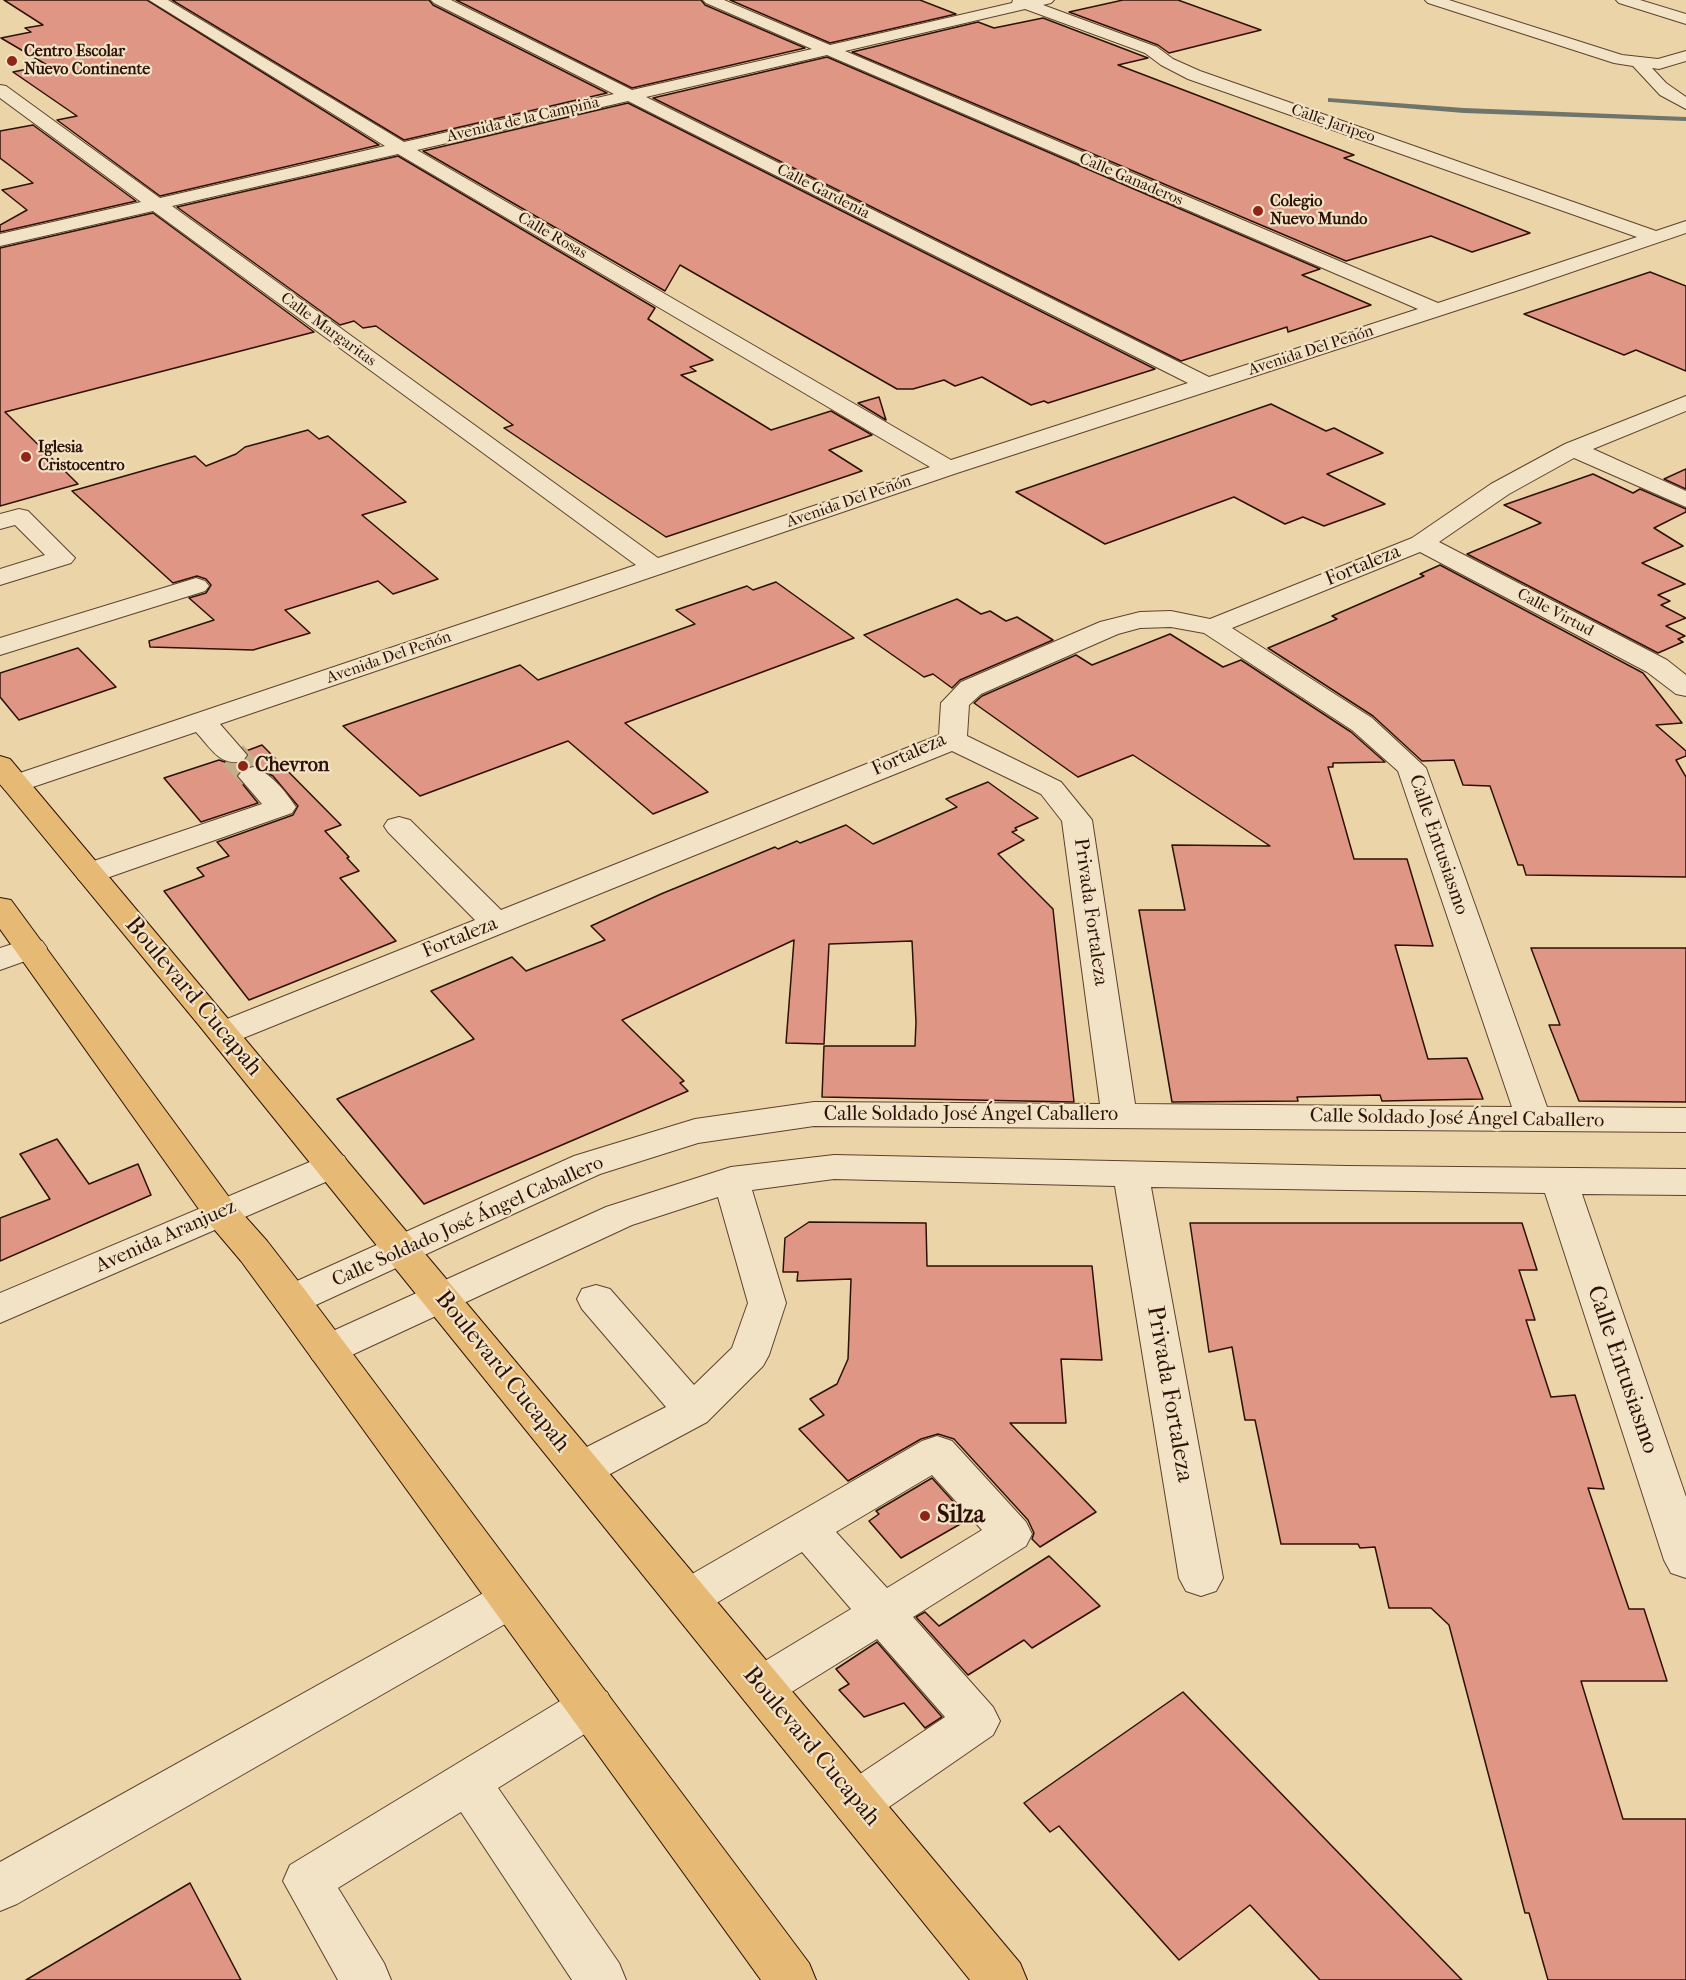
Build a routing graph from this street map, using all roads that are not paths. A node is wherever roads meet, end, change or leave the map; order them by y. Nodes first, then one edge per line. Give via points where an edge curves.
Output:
1 (157, 0) edge
2 (439, 0) edge
3 (711, 0) edge
4 (1046, 0) edge
5 (1433, 0) edge
6 (1624, 0) edge
7 (1021, 2) edge
8 (1686, 19) edge
9 (826, 49) junction
10 (1686, 56) edge
11 (1640, 64) junction
12 (0, 90) edge
13 (629, 95) junction
14 (1686, 104) edge
15 (401, 148) junction
16 (154, 204) junction
17 (1686, 227) edge
18 (1656, 237) junction
19 (0, 240) edge
20 (1437, 310) junction
21 (1207, 384) junction
22 (1686, 403) edge
23 (1573, 449) junction
24 (949, 468) junction
25 (1686, 500) edge
26 (0, 522) edge
27 (1421, 543) junction
28 (656, 568) junction
29 (0, 577) edge
30 (196, 586) dead end
31 (1212, 627) junction
32 (0, 646) edge
33 (1686, 688) edge
34 (201, 721) junction
35 (953, 740) junction
36 (7, 775) edge
37 (399, 826) dead end
38 (90, 873) junction
39 (0, 907) edge
40 (496, 924) junction
41 (15, 954) edge
42 (224, 1033) junction
43 (1119, 1116) junction
44 (1534, 1120) junction
45 (1686, 1120) edge
46 (331, 1165) junction
47 (1131, 1175) junction
48 (731, 1180) junction
49 (1559, 1180) junction
50 (1686, 1182) edge
51 (221, 1213) junction
52 (402, 1251) junction
53 (440, 1297) junction
54 (596, 1299) dead end
55 (291, 1300) junction
56 (0, 1309) edge
57 (327, 1350) junction
58 (693, 1411) junction
59 (582, 1469) junction
60 (807, 1528) junction
61 (1686, 1560) edge
62 (1201, 1578) dead end
63 (688, 1598) junction
64 (511, 1599) junction
65 (881, 1613) junction
66 (761, 1687) junction
67 (591, 1706) junction
68 (468, 1783) junction
69 (856, 1803) junction
70 (0, 1888) edge
71 (366, 1980) edge
72 (601, 1980) edge
73 (791, 1980) edge
74 (1002, 1980) edge

1 - 15 street, Calle Rosas
2 - 13 street, Calle Gardenia
3 - 9 street, Calle Ganaderos
4 - 7 street, Avenida de la Campiña
5 - 11 street
6 - 8 street
7 - 9 street, Avenida de la Campiña
7 - 18 street, Calle Jaripeo via 1151,50 1194,75
9 - 13 street, Avenida de la Campiña
9 - 20 street, Calle Ganaderos
10 - 11 street via 1659,64
11 - 14 street via 1667,94
12 - 16 street, Calle Margaritas
13 - 15 street, Avenida de la Campiña
13 - 21 street, Calle Gardenia
15 - 16 street, Avenida de la Campiña
15 - 24 street, Calle Rosas
16 - 19 street, Avenida de la Campiña
16 - 28 street, Calle Margaritas
17 - 18 street, Avenida Del Peñón
18 - 20 street, Avenida Del Peñón
20 - 21 street, Avenida Del Peñón
21 - 24 street, Avenida Del Peñón
22 - 23 street, Fortaleza
23 - 25 street
23 - 27 street, Fortaleza via 1500,489
24 - 28 street, Avenida Del Peñón
26 - 29 street via 20,516 62,558
27 - 31 street, Fortaleza
27 - 33 street, Calle Virtud via 1657,666
28 - 34 street, Avenida Del Peñón
30 - 32 street
31 - 35 street, Fortaleza via 1171,619 1140,620 1109,628 971,688 955,703
31 - 44 street, Calle Entusiasmo via 1362,724 1412,768
34 - 36 street, Avenida Del Peñón
34 - 38 street via 281,807
35 - 40 street, Fortaleza
35 - 43 street, Privada Fortaleza via 1051,788 1077,820
36 - 38 main road, Boulevard Cucapah
37 - 40 street
38 - 42 main road, Boulevard Cucapah
39 - 41 main road
40 - 42 street, Fortaleza
41 - 51 main road
42 - 46 main road, Boulevard Cucapah
43 - 44 street, Calle Soldado José Ángel Caballero
43 - 52 street, Calle Soldado José Ángel Caballero via 814,1114 695,1131 587,1165
44 - 45 street, Calle Soldado José Ángel Caballero
46 - 51 street, Avenida Aranjuez
46 - 52 main road, Boulevard Cucapah
47 - 48 street via 834,1167
47 - 49 street
47 - 62 street, Privada Fortaleza
48 - 53 street via 619,1216
48 - 58 street via 767,1303 749,1355
49 - 50 street
49 - 61 street, Calle Entusiasmo
51 - 55 main road
51 - 56 street, Avenida Aranjuez
52 - 53 main road, Boulevard Cucapah
52 - 55 street, Calle Soldado José Ángel Caballero
53 - 57 street
53 - 59 main road, Boulevard Cucapah
54 - 58 street
55 - 57 main road
57 - 64 main road
58 - 59 street
59 - 63 main road, Boulevard Cucapah
60 - 63 street
60 - 65 street
60 - 65 street via 937,1452 1011,1534
63 - 66 main road, Boulevard Cucapah
64 - 67 main road
64 - 70 street
65 - 66 street
65 - 69 street via 978,1721
66 - 69 main road, Boulevard Cucapah
67 - 68 street
67 - 73 main road
68 - 71 street via 307,1881
68 - 72 street
69 - 74 main road, Boulevard Cucapah

